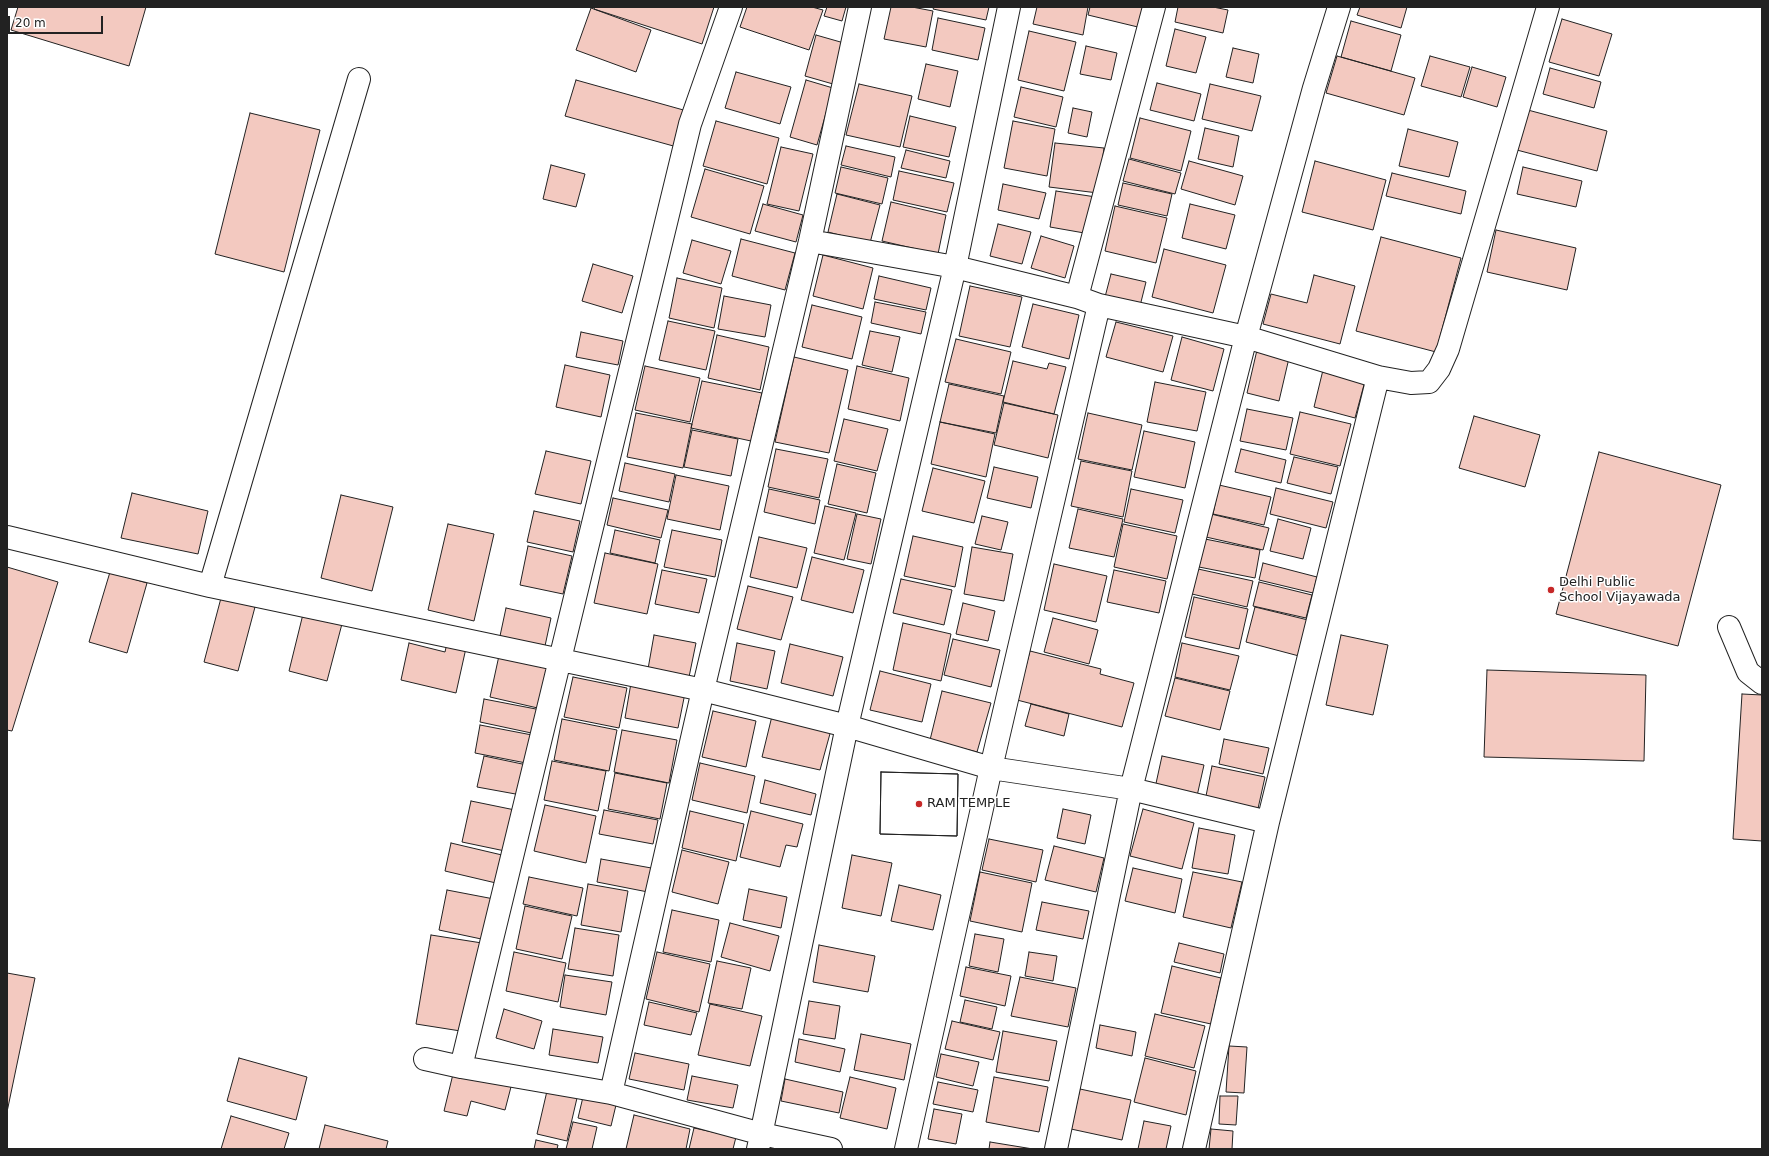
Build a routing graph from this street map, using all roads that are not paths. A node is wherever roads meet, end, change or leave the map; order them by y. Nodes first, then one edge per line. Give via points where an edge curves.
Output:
1 (731, 7) edge
2 (860, 7) edge
3 (1009, 7) edge
4 (1154, 7) edge
5 (1339, 7) edge
6 (1548, 7) edge
7 (359, 79) dead end
8 (810, 241) junction
9 (955, 267) junction
10 (1076, 298) junction
11 (1099, 305) junction
12 (1246, 337) junction
13 (1378, 377) junction
14 (7, 537) edge
15 (210, 586) junction
16 (1729, 627) dead end
17 (560, 661) junction
18 (1762, 684) edge
19 (703, 690) junction
20 (847, 726) junction
21 (991, 768) junction
22 (1131, 789) junction
23 (1268, 822) junction
24 (425, 1059) dead end
25 (461, 1067) junction
26 (611, 1093) junction
27 (760, 1141) edge
28 (831, 1149) edge
29 (906, 1149) edge
30 (1056, 1149) edge
31 (1194, 1149) edge

1 - 17 street via 690,124
2 - 8 street
3 - 9 street
4 - 10 street
5 - 12 street via 1314,88
6 - 13 street via 1460,310 1439,369 1429,382 1411,383
7 - 15 street
8 - 9 street
8 - 19 street
9 - 10 street
9 - 20 street
10 - 11 street
11 - 12 street
11 - 21 street
12 - 13 street
12 - 22 street
13 - 23 street
14 - 15 street
15 - 17 street
16 - 18 street via 1748,672
17 - 19 street
17 - 25 street
19 - 20 street
19 - 26 street
20 - 21 street
20 - 27 street
21 - 22 street
21 - 29 street
22 - 23 street
22 - 30 street
23 - 31 street
24 - 25 street
25 - 26 street
26 - 27 street
27 - 28 street

